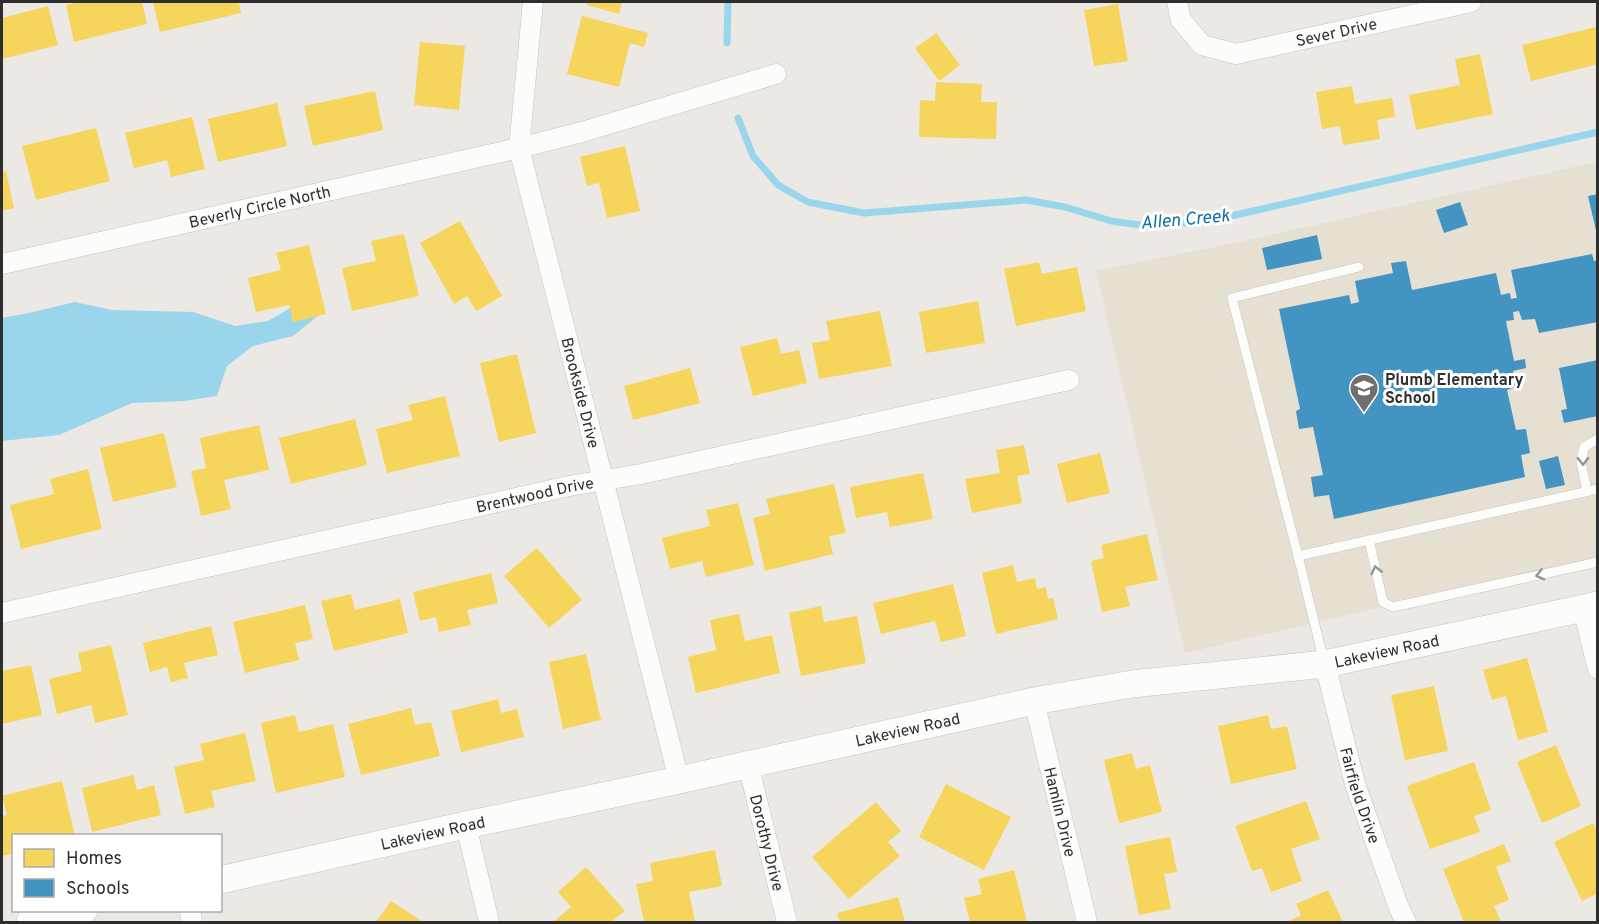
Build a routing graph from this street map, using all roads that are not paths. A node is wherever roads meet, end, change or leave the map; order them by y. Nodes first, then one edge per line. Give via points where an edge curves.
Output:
1 (533, 2) edge
2 (1177, 2) edge
3 (1471, 2) edge
4 (776, 75) dead end
5 (519, 147) junction
6 (2, 264) edge
7 (1359, 267) dead end
8 (1070, 380) dead end
9 (1598, 439) edge
10 (604, 480) junction
11 (1592, 490) edge
12 (1369, 540) junction
13 (1298, 556) junction
14 (1598, 562) edge
15 (1590, 607) edge
16 (2, 613) edge
17 (1325, 664) junction
18 (1598, 669) edge
19 (1034, 701) junction
20 (748, 764) junction
21 (679, 780) junction
22 (466, 825) junction
23 (222, 880) edge
24 (75, 912) edge
25 (30, 922) edge
26 (489, 922) edge
27 (787, 922) edge
28 (1087, 922) edge
29 (1406, 922) edge

1 - 5 street, Brookside Drive
2 - 3 street, Sever Drive via 1181,20 1202,45 1236,54
4 - 5 street, Beverly Circle North
5 - 6 street, Beverly Circle North
5 - 10 street, Brookside Drive
7 - 13 lane via 1232,297
8 - 10 street, Brentwood Drive
9 -> 11 lane via 1584,447 1581,462
10 - 16 street, Brentwood Drive
10 - 21 street, Brookside Drive
11 - 12 lane
12 - 13 lane
14 -> 12 lane via 1393,607 1383,602
13 - 17 lane
15 - 17 street, Lakeview Road
15 - 18 street
17 - 19 street, Lakeview Road via 1132,684
17 - 29 street, Fairfield Drive via 1355,784
19 - 20 street, Lakeview Road
19 - 28 street, Hamlin Drive
20 - 21 street, Lakeview Road
20 - 27 street, Dorothy Drive
21 - 22 street, Lakeview Road
22 - 23 street, Lakeview Road
22 - 26 street
24 - 25 street

